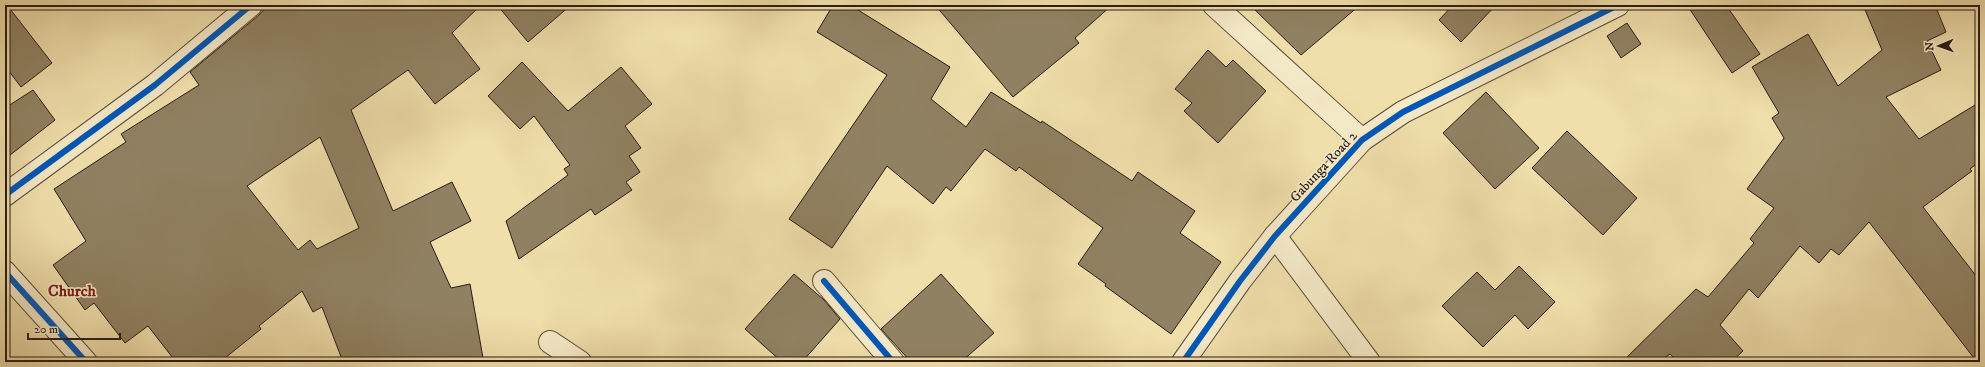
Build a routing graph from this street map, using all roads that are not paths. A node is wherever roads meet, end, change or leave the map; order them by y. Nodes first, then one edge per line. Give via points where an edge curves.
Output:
1 (251, 5) edge
2 (1214, 5) edge
3 (1618, 5) edge
4 (1362, 140) junction
5 (5, 195) edge
6 (1275, 236) junction
7 (5, 272) edge
8 (824, 281) dead end
9 (550, 342) dead end
10 (86, 362) edge
11 (580, 362) edge
12 (893, 362) edge
13 (1183, 362) edge
14 (1369, 362) edge

1 - 5 street via 155,85
2 - 4 street
3 - 4 street, Gabunga Road 2 via 1403,112
4 - 6 street, Gabunga Road 2
6 - 13 street, Gabunga Road 2 via 1240,280
6 - 14 street
7 - 10 street
8 - 12 street
9 - 11 street

